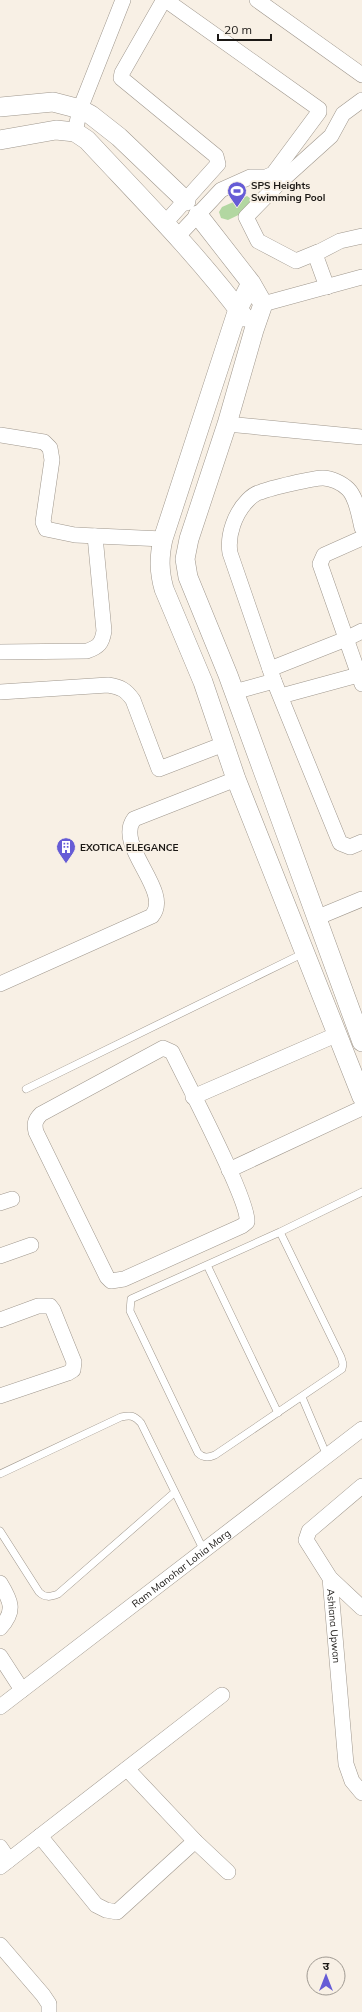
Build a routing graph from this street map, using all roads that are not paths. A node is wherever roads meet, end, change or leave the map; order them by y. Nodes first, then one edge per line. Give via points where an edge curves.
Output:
1 (123, 0) edge
2 (257, 0) edge
3 (362, 75) edge
4 (362, 100) edge
5 (0, 106) edge
6 (80, 109) junction
7 (75, 132) junction
8 (0, 140) edge
9 (192, 208) junction
10 (172, 230) junction
11 (362, 236) edge
12 (318, 252) junction
13 (361, 279) edge
14 (251, 282) junction
15 (326, 287) junction
16 (263, 304) junction
17 (238, 309) junction
18 (254, 330) junction
19 (227, 424) junction
20 (0, 435) edge
21 (362, 437) edge
22 (362, 528) edge
23 (95, 536) junction
24 (362, 538) edge
25 (162, 539) junction
26 (362, 630) edge
27 (346, 639) junction
28 (0, 652) edge
29 (272, 675) junction
30 (361, 678) edge
31 (0, 692) edge
32 (234, 692) junction
33 (281, 696) junction
34 (224, 744) junction
35 (257, 754) junction
36 (234, 772) junction
37 (362, 842) edge
38 (362, 899) edge
39 (316, 918) junction
40 (305, 952) junction
41 (0, 984) edge
42 (345, 996) junction
43 (326, 1005) junction
44 (338, 1034) junction
45 (362, 1042) edge
46 (26, 1089) dead end
47 (193, 1097) junction
48 (362, 1097) edge
49 (362, 1108) edge
50 (229, 1170) junction
51 (362, 1192) edge
52 (280, 1232) junction
53 (31, 1245) dead end
54 (0, 1256) edge
55 (207, 1265) junction
56 (0, 1320) edge
57 (0, 1396) edge
58 (302, 1397) junction
59 (278, 1413) junction
60 (362, 1429) edge
61 (327, 1456) junction
62 (0, 1474) edge
63 (362, 1486) edge
64 (175, 1492) junction
65 (0, 1531) edge
66 (204, 1551) junction
67 (330, 1578) junction
68 (0, 1583) edge
69 (362, 1608) edge
70 (0, 1628) edge
71 (0, 1656) edge
72 (22, 1690) junction
73 (222, 1695) dead end
74 (0, 1707) edge
75 (127, 1769) junction
76 (362, 1793) edge
77 (40, 1836) junction
78 (195, 1842) junction
79 (0, 1847) edge
80 (5, 1863) edge
81 (228, 1872) dead end
82 (0, 1945) edge
83 (49, 2012) edge

1 - 6 street
2 - 3 street
4 - 12 street via 343,114 331,136 280,182 246,218 258,241 296,261
5 - 6 street via 53,102
6 - 7 street
6 - 9 street via 119,137
7 - 8 street via 56,130
7 - 10 street via 87,140
9 - 9 street via 221,190 250,177 266,177 273,174 319,109 167,1 162,3 121,78 216,156 218,164
9 - 10 street
9 - 14 street
10 - 17 street
11 - 12 street via 340,241
12 - 15 street via 315,254
13 - 15 street
14 - 16 street
14 - 17 street
15 - 16 street
16 - 18 street
17 - 18 street
17 - 25 street
18 - 19 street
19 - 21 street
19 - 32 street via 188,539 185,559 188,577
20 - 23 street via 44,442 50,448 52,460 43,522 46,529
22 - 29 street via 355,500 348,488 335,480 323,478 260,492 248,499 240,509 228,543
23 - 25 street
23 - 28 street via 104,631 102,641 96,648 87,651
24 - 27 street via 324,555 320,564
25 - 34 street via 159,557 164,589 203,682
26 - 27 street
27 - 29 street
27 - 30 street
29 - 32 street
29 - 33 street
30 - 33 street
31 - 34 street via 108,685 123,688 133,700 159,769
32 - 35 street
33 - 37 street via 340,843 350,846
34 - 36 street
35 - 36 street
35 - 39 street
36 - 40 street
36 - 41 street via 134,819 130,825 130,837 157,900 156,912 152,916
38 - 39 street
39 - 42 street
40 - 43 street
40 - 46 lane
42 - 43 street
42 - 45 street
43 - 44 street
44 - 47 street
44 - 48 street
47 - 50 street
47 - 50 street via 172,1052 163,1048 37,1118 36,1132 107,1277 111,1281 124,1279 247,1222 248,1217
49 - 50 street
51 - 52 lane
52 - 55 lane
52 - 58 lane via 343,1364 338,1373
53 - 54 street
55 - 59 lane
55 - 59 lane via 135,1296 129,1305 194,1446 202,1456 209,1457
56 - 57 street via 38,1306 50,1306 74,1362 73,1370 68,1373
58 - 59 lane
58 - 61 lane
60 - 61 street, Ram Manohar Lohia Marg
61 - 66 street, Ram Manohar Lohia Marg
62 - 64 lane via 129,1415 141,1422
63 - 67 street, Ashiana Upwan via 306,1535 309,1545
64 - 65 lane via 52,1597 39,1592
64 - 66 lane
66 - 72 street, Ram Manohar Lohia Marg
67 - 69 street
67 - 76 street, Ashiana Upwan via 346,1764 352,1780
68 - 70 street via 11,1608 7,1622
71 - 72 street
72 - 74 street, Ram Manohar Lohia Marg
73 - 75 street
75 - 77 street
75 - 78 street
77 - 78 street via 96,1905 117,1912
77 - 80 street
78 - 81 street
79 - 80 street
82 - 83 street via 43,1995

